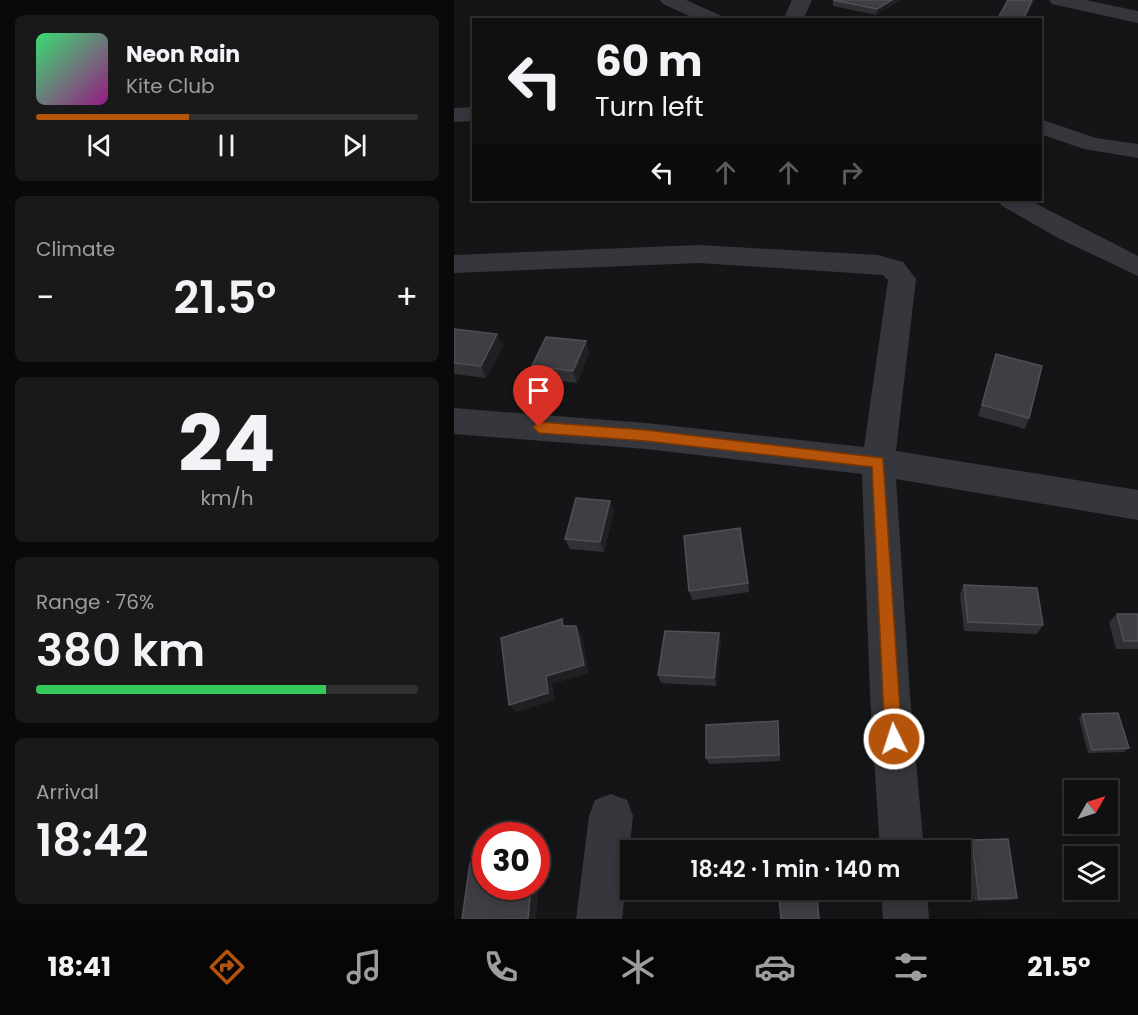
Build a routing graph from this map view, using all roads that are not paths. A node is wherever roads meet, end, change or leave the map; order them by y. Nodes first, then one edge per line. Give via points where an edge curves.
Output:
1 (670, 0) edge
2 (802, 0) edge
3 (1059, 0) edge
4 (1138, 17) edge
5 (710, 18) edge
6 (794, 18) edge
7 (472, 114) edge
8 (454, 115) edge
9 (1042, 127) edge
10 (1138, 151) edge
11 (1013, 201) edge
12 (454, 264) edge
13 (1138, 267) edge
14 (454, 421) edge
15 (878, 462) junction
16 (1138, 505) edge
17 (611, 816) dead end
18 (901, 840) edge
19 (905, 900) edge
20 (599, 919) edge
21 (906, 919) edge

1 - 5 street
2 - 6 street
3 - 4 street
7 - 8 street
9 - 10 street via 1092,144
11 - 13 street
12 - 15 street via 699,254 894,268 902,279
14 - 15 street via 646,436
15 - 16 street
15 - 18 street
17 - 20 street
19 - 21 street

